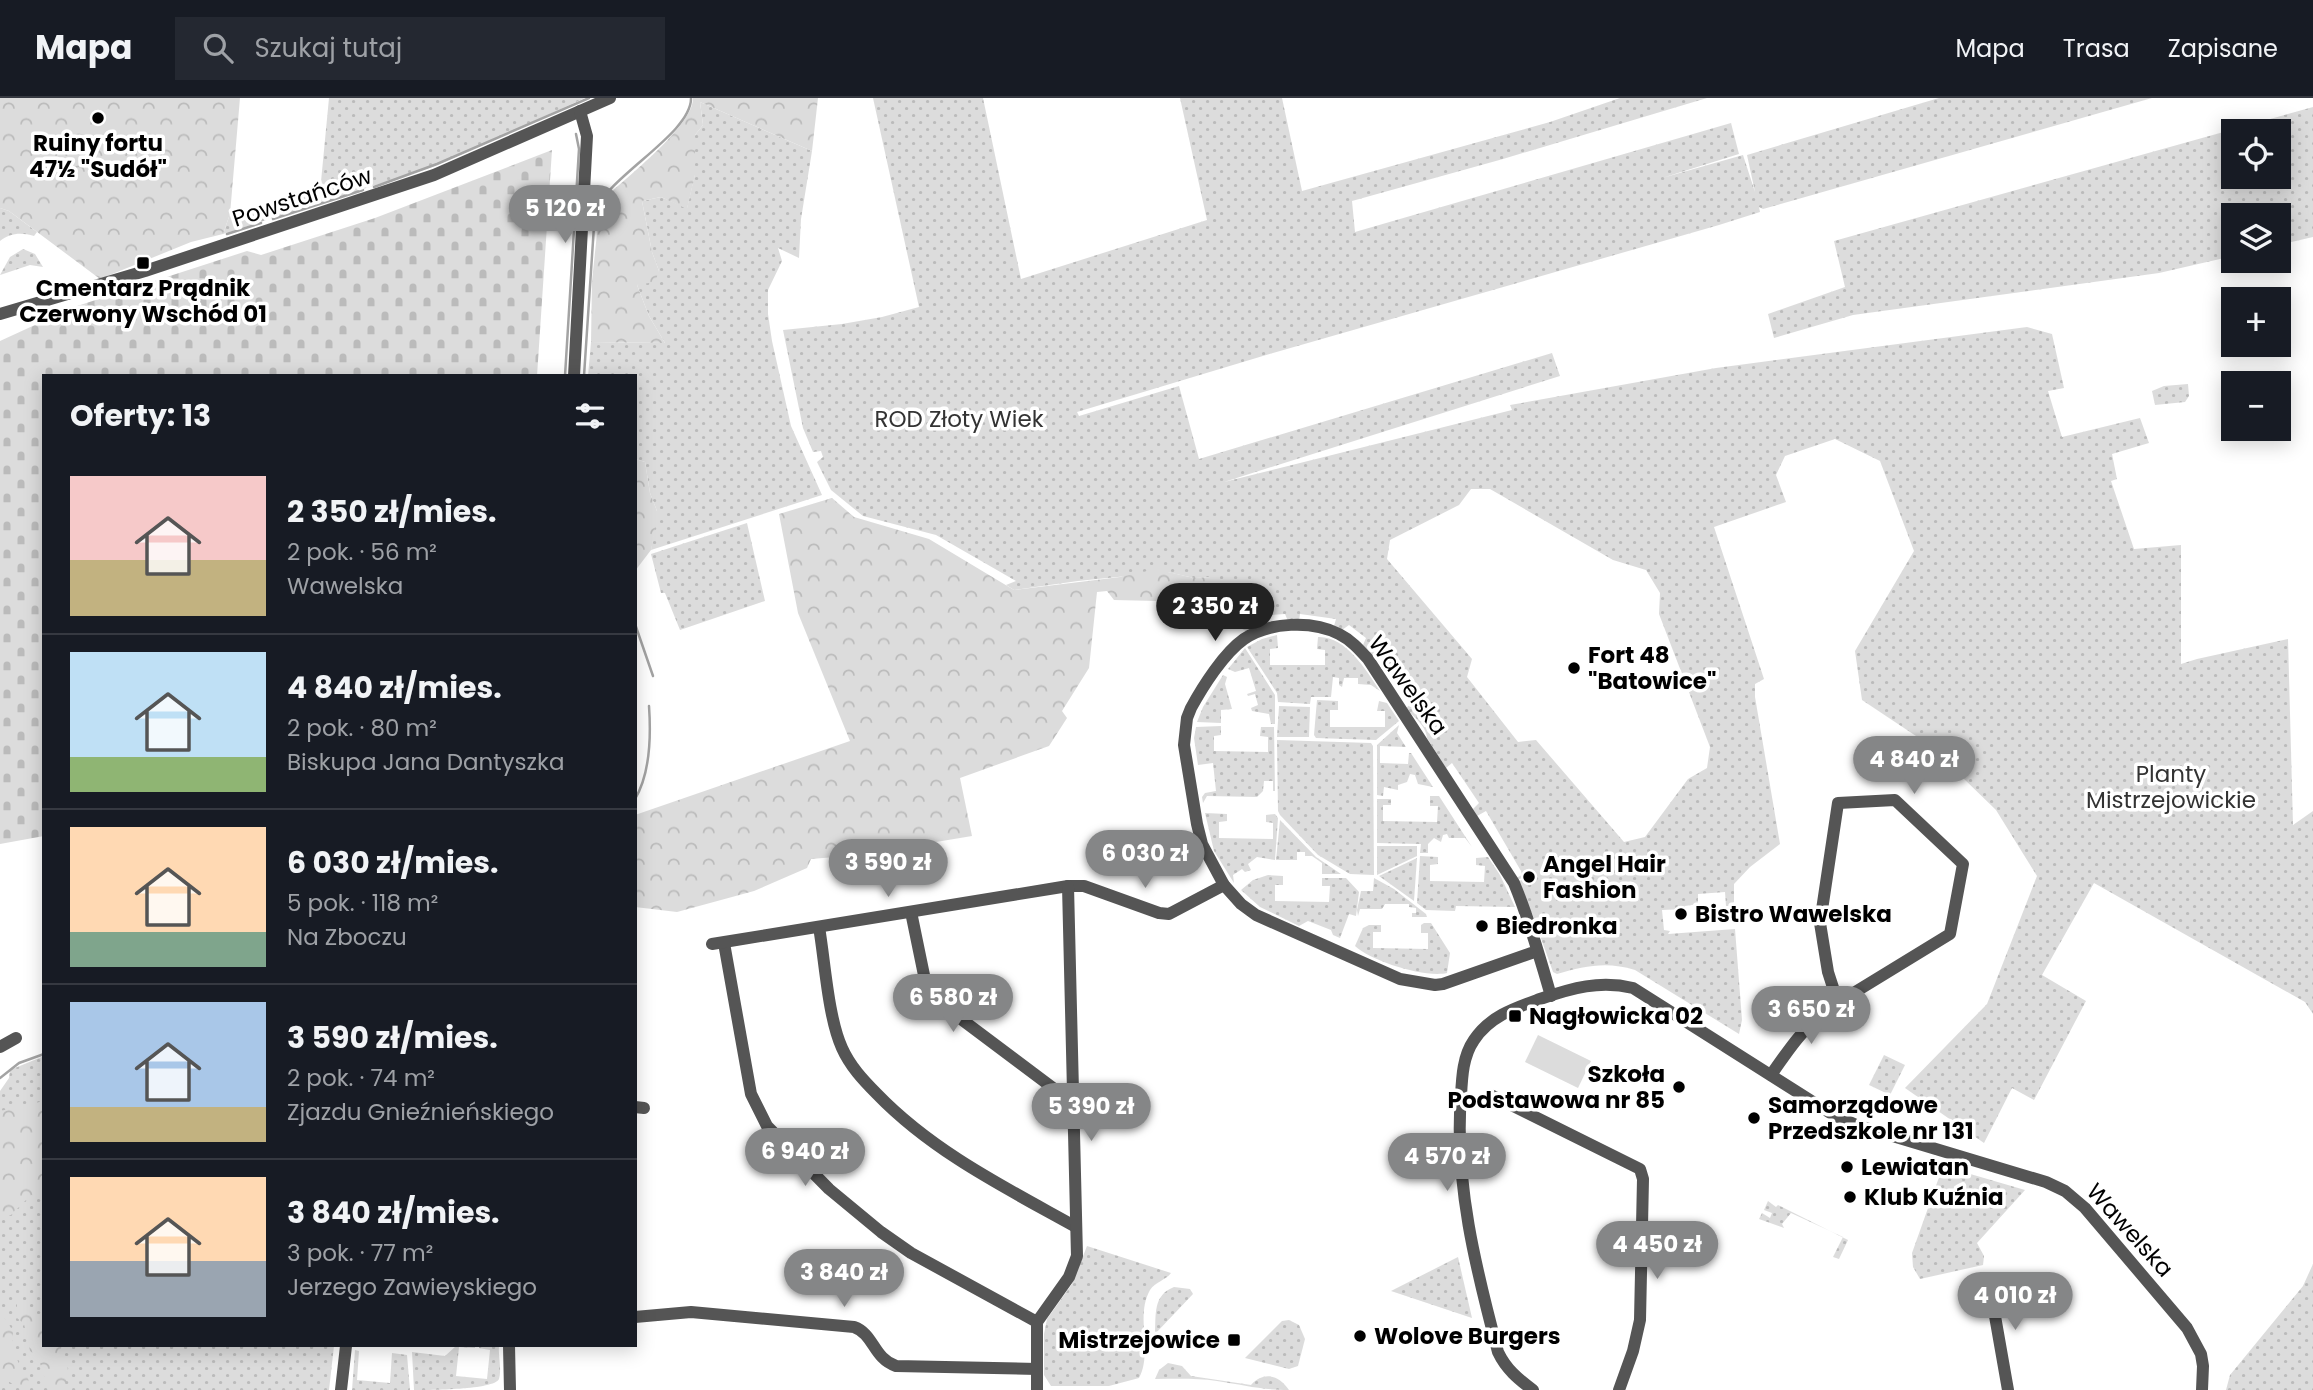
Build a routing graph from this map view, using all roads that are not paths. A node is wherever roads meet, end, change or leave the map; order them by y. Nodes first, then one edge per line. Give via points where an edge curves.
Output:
1 (610, 98) edge
2 (580, 111) junction
3 (0, 314) edge
4 (574, 374) edge
5 (1224, 885) junction
6 (1068, 886) junction
7 (911, 912) junction
8 (819, 927) junction
9 (1537, 951) junction
10 (1550, 996) junction
11 (1838, 1003) junction
12 (16, 1038) dead end
13 (0, 1046) edge
14 (1771, 1075) junction
15 (1489, 1094) dead end
16 (1073, 1103) junction
17 (1076, 1227) junction
18 (1989, 1282) dead end
19 (637, 1317) edge
20 (1037, 1322) junction
21 (346, 1347) edge
22 (509, 1347) edge
23 (1037, 1369) junction
24 (341, 1390) edge
25 (510, 1390) edge
26 (1037, 1390) edge
27 (1533, 1390) edge
28 (1619, 1390) edge
29 (2008, 1390) edge
30 (2202, 1390) edge

1 - 2 street, Powstańców
2 - 3 street, Powstańców via 409,184
2 - 4 street via 587,135
5 - 6 street via 1169,915 1084,886
5 - 9 street, Wawelska via 1241,904 1270,922 1416,982 1443,984
5 - 9 street, Wawelska via 1202,844 1184,745 1186,719 1233,648 1251,635 1279,627 1317,628 1338,634 1368,659 1495,851 1519,894
6 - 7 street
6 - 16 street
7 - 8 street
7 - 16 street via 923,973 941,1004
8 - 17 street via 835,1028 851,1065 864,1081 943,1150
8 - 20 street via 718,943 751,1094 767,1126 829,1189 881,1232
9 - 10 street, Wawelska
10 - 14 street, Wawelska via 1600,984 1633,988
10 - 27 street, Wawelska via 1503,1013 1469,1048 1459,1139 1473,1241 1498,1352 1516,1378
11 - 11 street via 1950,934 1963,864 1895,800 1838,803 1820,923
11 - 14 street via 1801,1032
12 - 13 street
14 - 30 street, Wawelska via 1856,1125 2065,1191 2092,1216 2187,1328 2201,1354
15 - 28 street via 1640,1169 1640,1320
16 - 17 street
17 - 20 street via 1074,1267
18 - 29 street
19 - 23 street via 691,1312 854,1327 863,1330 881,1359 896,1366
20 - 23 street
21 - 24 street
22 - 25 street
23 - 26 street

